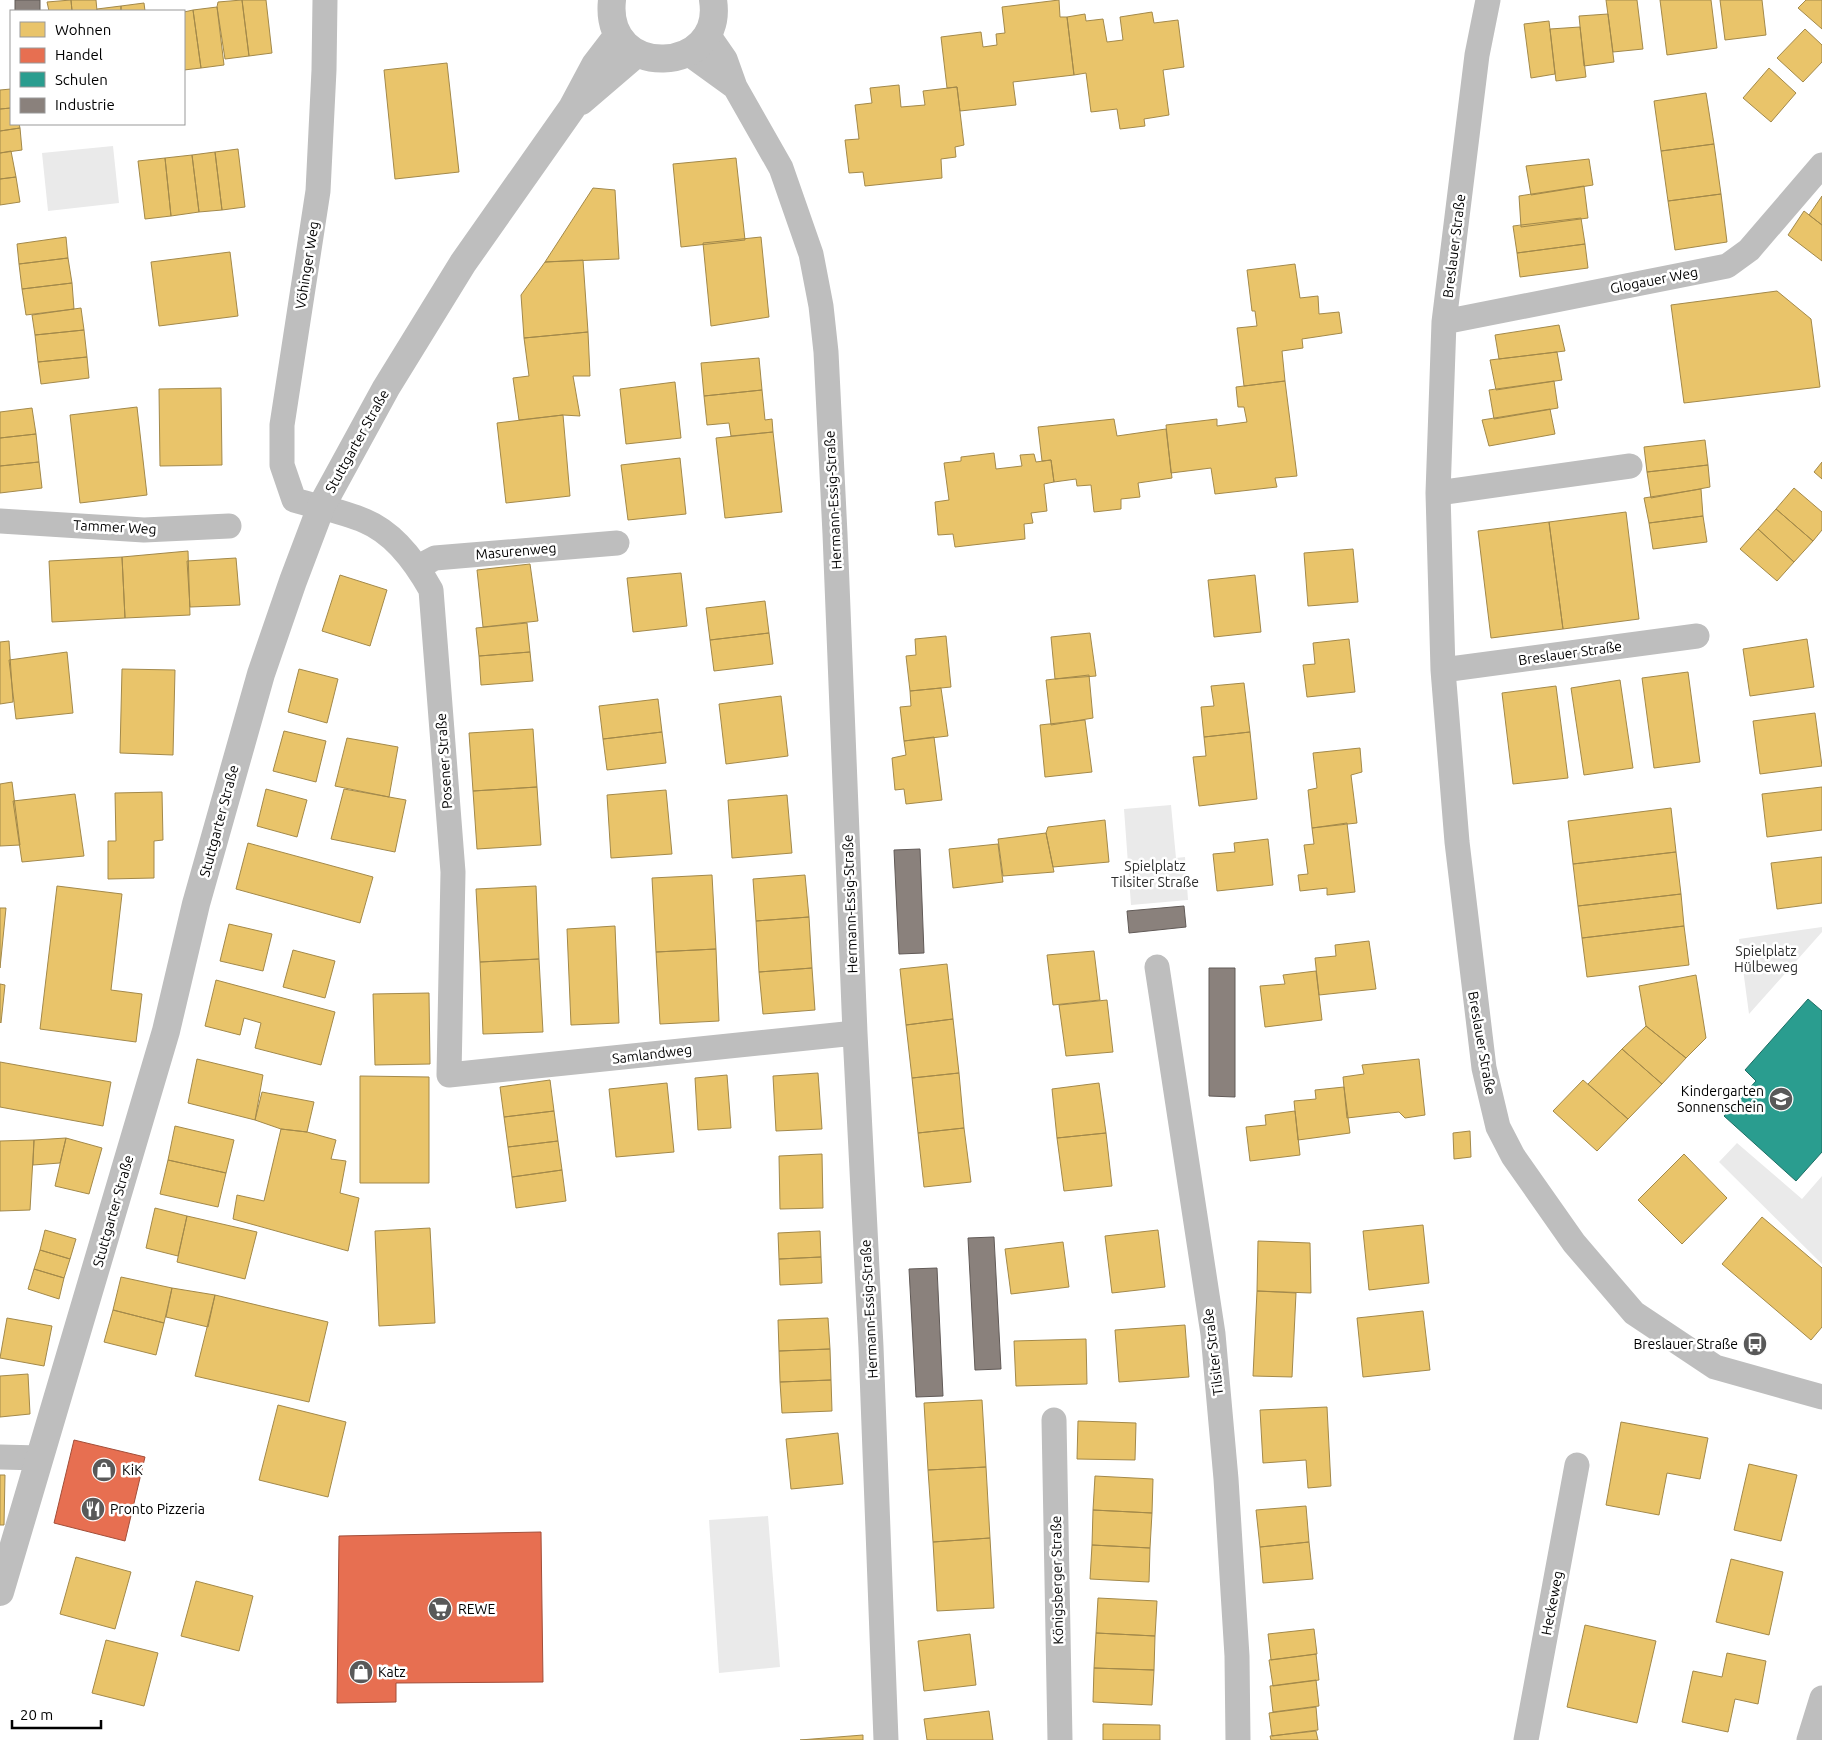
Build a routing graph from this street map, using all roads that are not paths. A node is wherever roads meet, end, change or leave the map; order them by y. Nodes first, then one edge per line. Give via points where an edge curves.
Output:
1 (325, 0) edge
2 (612, 0) edge
3 (712, 0) edge
4 (1488, 0) edge
5 (618, 34) junction
6 (707, 34) junction
7 (637, 53) junction
8 (688, 53) junction
9 (735, 86) junction
10 (572, 108) junction
11 (1822, 165) edge
12 (1444, 322) junction
13 (1630, 466) dead end
14 (1438, 493) junction
15 (321, 507) junction
16 (0, 520) edge
17 (229, 526) dead end
18 (617, 543) dead end
19 (418, 567) junction
20 (1697, 636) dead end
21 (1443, 670) junction
22 (1157, 967) dead end
23 (855, 1033) junction
24 (449, 1075) joint
25 (1822, 1396) edge
26 (1054, 1420) dead end
27 (0, 1457) edge
28 (40, 1458) junction
29 (1577, 1465) dead end
30 (0, 1592) edge
31 (1822, 1698) edge
32 (886, 1740) edge
33 (1060, 1740) edge
34 (1238, 1740) edge
35 (1526, 1740) edge
36 (1809, 1740) edge

1 - 15 street, Vöhinger Weg via 318,191 282,441 282,465 294,500
2 - 5 street via 612,22
3 - 6 street via 712,21
4 - 12 street, Breslauer Straße via 1477,54
5 - 7 street
5 - 10 street, Stuttgarter Straße via 595,65
6 - 8 street
6 - 9 street, Hermann-Essig-Straße via 724,59
7 - 8 street via 663,60
7 - 10 street, Stuttgarter Straße
8 - 9 street, Hermann-Essig-Straße
9 - 23 street, Hermann-Essig-Straße via 781,168 811,254 821,306 835,534
10 - 15 street, Stuttgarter Straße via 463,263 386,388
11 - 12 street, Glogauer Weg via 1748,250 1726,266
12 - 14 street, Breslauer Straße
13 - 14 street
14 - 21 street, Breslauer Straße
15 - 19 street, Posener Straße via 367,521 392,539
15 - 28 street, Stuttgarter Straße via 258,684 196,904 166,1031
16 - 17 street, Tammer Weg via 144,530
18 - 19 street, Masurenweg via 435,558
19 - 24 street, Posener Straße via 431,590 453,872
20 - 21 street, Breslauer Straße
21 - 25 street, Breslauer Straße via 1457,842 1484,1068 1498,1127 1513,1156 1574,1243 1634,1314 1715,1367
22 - 34 street, Tilsiter Straße via 1213,1334 1238,1656
23 - 24 street, Samlandweg
23 - 32 street, Hermann-Essig-Straße via 871,1338
26 - 33 street, Königsberger Straße
27 - 28 street
28 - 30 street, Stuttgarter Straße
29 - 35 street, Heckeweg
31 - 36 street

